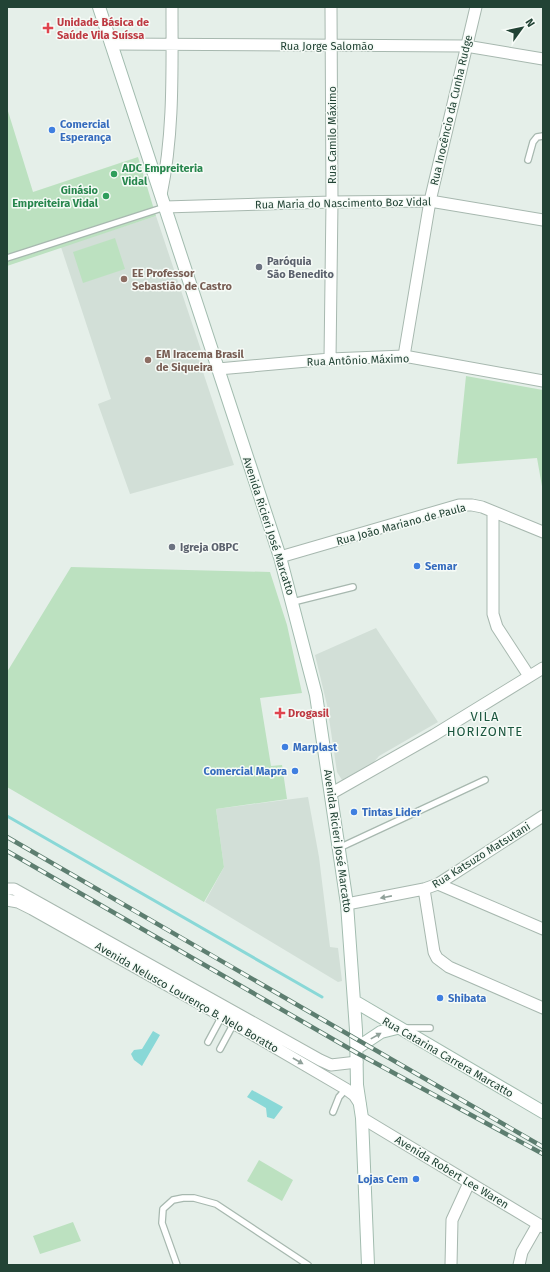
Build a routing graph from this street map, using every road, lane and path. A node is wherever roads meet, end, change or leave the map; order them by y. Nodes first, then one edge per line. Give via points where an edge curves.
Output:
1 (99, 7) edge
2 (172, 7) edge
3 (331, 7) edge
4 (476, 7) edge
5 (111, 44) junction
6 (172, 45) junction
7 (331, 46) junction
8 (466, 46) junction
9 (543, 60) edge
10 (543, 136) edge
11 (528, 160) dead end
12 (163, 201) junction
13 (430, 201) junction
14 (332, 202) junction
15 (543, 220) edge
16 (7, 258) edge
17 (404, 356) junction
18 (330, 360) junction
19 (218, 369) junction
20 (543, 381) edge
21 (493, 513) junction
22 (543, 532) edge
23 (280, 558) junction
24 (353, 587) dead end
25 (293, 602) junction
26 (543, 668) edge
27 (529, 676) junction
28 (485, 780) dead end
29 (332, 793) junction
30 (543, 816) edge
31 (339, 848) junction
32 (438, 884) junction
33 (7, 889) edge
34 (424, 889) junction
35 (7, 900) edge
36 (347, 904) junction
37 (543, 929) edge
38 (201, 999) junction
39 (354, 1001) junction
40 (543, 1008) edge
41 (222, 1016) junction
42 (234, 1024) junction
43 (397, 1028) junction
44 (430, 1028) dead end
45 (208, 1042) dead end
46 (220, 1048) dead end
47 (357, 1048) junction
48 (357, 1062) junction
49 (346, 1089) junction
50 (360, 1104) junction
51 (333, 1112) dead end
52 (543, 1112) edge
53 (362, 1118) junction
54 (469, 1182) junction
55 (540, 1225) edge
56 (177, 1265) edge
57 (308, 1265) edge
58 (368, 1265) edge
59 (451, 1265) edge
60 (520, 1265) edge

1 - 5 main road, Avenida Ricieri José Marcatto
2 - 6 street
3 - 7 street, Rua Camilo Máximo
4 - 8 street, Rua Inocêncio da Cunha Rudge
5 - 6 street, Rua Jorge Salomão
5 - 12 main road, Avenida Ricieri José Marcatto
6 - 7 street, Rua Jorge Salomão
6 - 12 street via 168,155
7 - 8 street, Rua Jorge Salomão
7 - 14 street, Rua Camilo Máximo
8 - 9 street, Rua Jorge Salomão
8 - 13 street, Rua Inocêncio da Cunha Rudge
10 - 11 lane via 537,137 533,142
12 - 14 street, Rua Maria do Nascimento Boz Vidal
12 - 16 lane
12 - 19 main road, Avenida Ricieri José Marcatto
13 - 14 street, Rua Maria do Nascimento Boz Vidal
13 - 15 street, Rua Maria do Nascimento Boz Vidal
13 - 17 street, Rua Inocêncio da Cunha Rudge
14 - 18 street, Rua Camilo Máximo
17 - 18 street, Rua Antônio Máximo
17 - 20 street, Rua Antônio Máximo
18 - 19 street, Rua Antônio Máximo
19 - 23 main road, Avenida Ricieri José Marcatto
21 - 22 street, Rua João Mariano de Paula
21 - 23 street, Rua João Mariano de Paula via 472,505 459,506
21 - 27 street via 493,614 497,627
23 - 25 main road, Avenida Ricieri José Marcatto
24 - 25 lane
25 - 29 main road, Avenida Ricieri José Marcatto via 316,695
26 - 27 street
27 - 29 street
28 - 31 lane
29 - 31 main road, Avenida Ricieri José Marcatto
30 - 32 street, Rua Katsuzo Matsutani
31 - 36 main road, Avenida Ricieri José Marcatto
32 - 34 street, Rua Katsuzo Matsutani
32 - 37 street
33 - 38 street, Avenida Nelusco Lourenço B. Nelo Boratto via 14,889
34 -> 36 street, Rua Katsuzo Matsutani
34 - 40 street via 437,958 449,967
35 - 38 street, Avenida Nelusco Lourenço B. Nelo Boratto via 32,909
36 - 39 main road, Avenida Ricieri José Marcatto
38 - 41 street, Avenida Nelusco Lourenço B. Nelo Boratto
38 - 48 street, Avenida Nelusco Lourenço B. Nelo Boratto via 331,1066
39 - 43 main road, Rua Catarina Carrera Marcatto
39 - 47 main road, Avenida Ricieri José Marcatto
41 - 42 street, Avenida Nelusco Lourenço B. Nelo Boratto
41 - 45 lane
42 - 46 lane
42 -> 49 street, Avenida Nelusco Lourenço B. Nelo Boratto
43 - 44 lane
47 -> 43 main road via 381,1032
43 - 52 main road, Rua Catarina Carrera Marcatto
47 - 48 main road, Avenida Ricieri José Marcatto
48 - 50 main road, Avenida Ricieri José Marcatto
48 - 53 main road, Avenida Ricieri José Marcatto via 364,1083
49 - 50 street, Avenida Nelusco Lourenço B. Nelo Boratto
49 - 51 lane via 339,1097
50 - 53 main road, Avenida Ricieri José Marcatto
53 - 54 street, Avenida Robert Lee Waren
53 - 58 main road, Avenida Ricieri José Marcatto
54 - 55 street, Avenida Robert Lee Waren
54 - 59 street via 452,1220
55 - 60 street via 522,1252
56 - 57 lane via 162,1223 163,1209 172,1200 183,1198 216,1204

